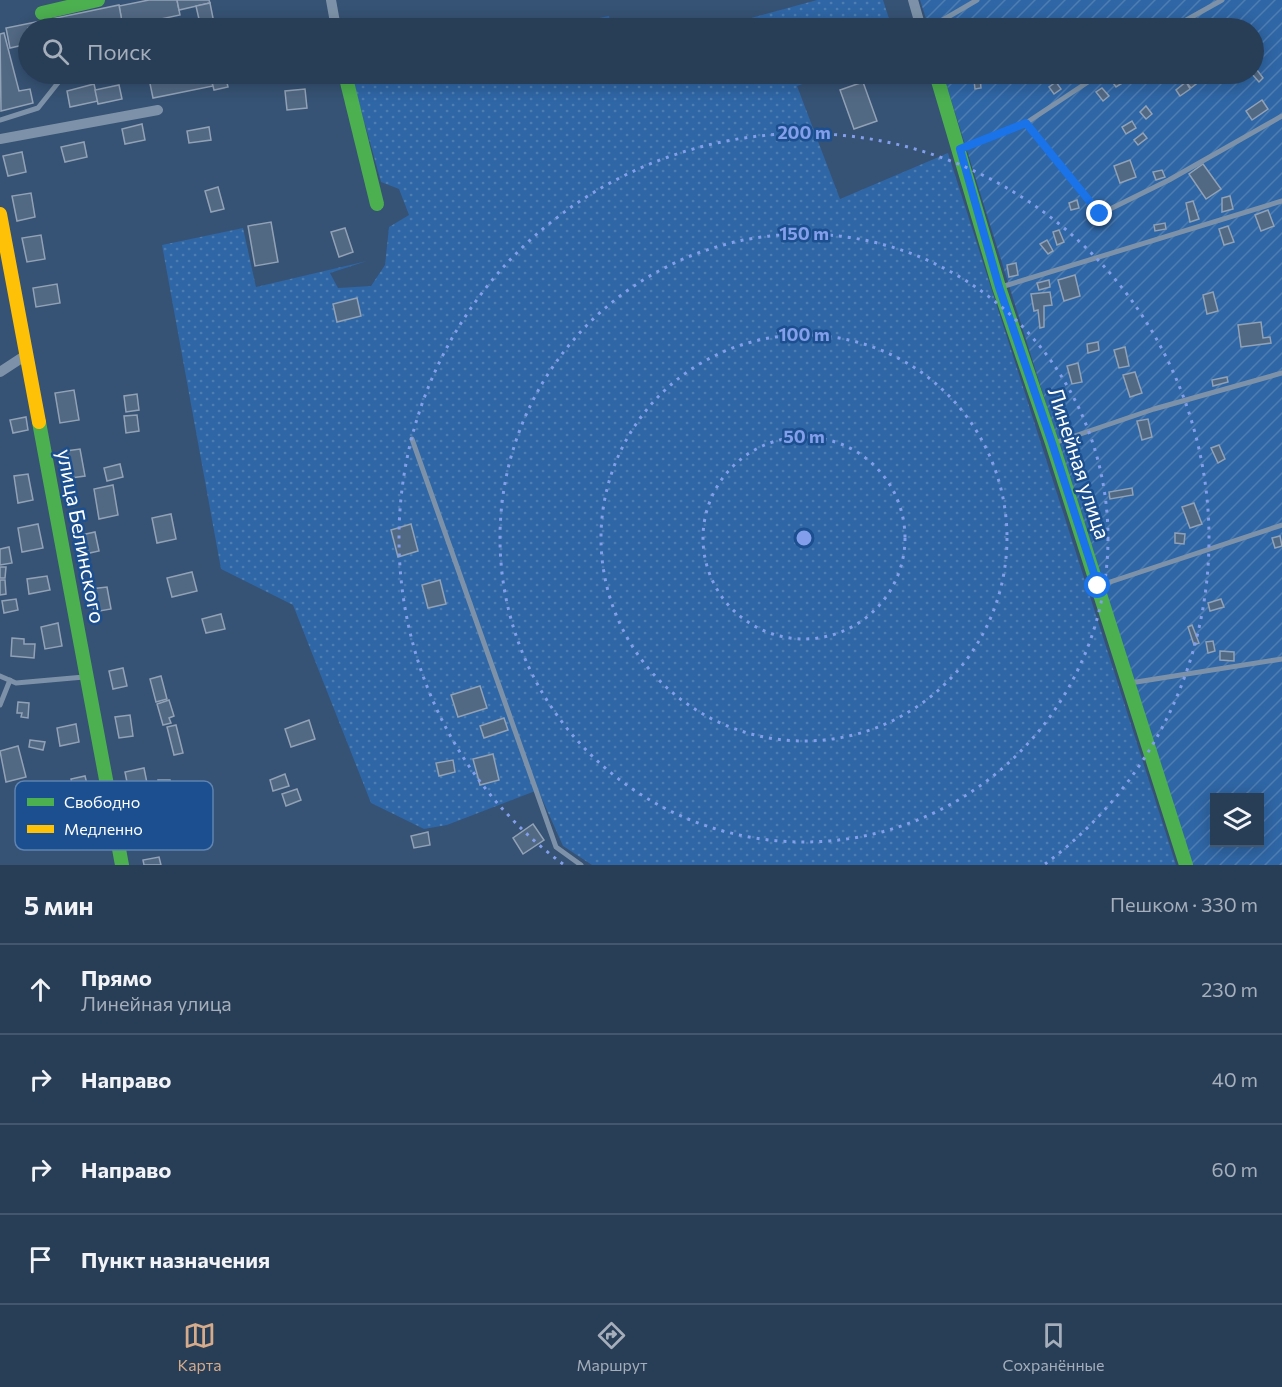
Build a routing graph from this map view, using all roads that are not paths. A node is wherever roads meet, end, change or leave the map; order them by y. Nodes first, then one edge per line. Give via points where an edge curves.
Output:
1 (98, 0) edge
2 (331, 0) edge
3 (912, 0) edge
4 (977, 0) edge
5 (1222, 0) edge
6 (42, 13) dead end
7 (334, 18) edge
8 (918, 18) edge
9 (946, 18) edge
10 (1190, 18) edge
11 (57, 84) edge
12 (347, 84) edge
13 (939, 84) edge
14 (1085, 84) edge
15 (158, 110) dead end
16 (1282, 116) edge
17 (0, 120) edge
18 (1026, 123) junction
19 (0, 139) edge
20 (960, 149) junction
21 (1282, 201) edge
22 (377, 204) dead end
23 (0, 214) edge
24 (5, 261) edge
25 (999, 287) junction
26 (26, 355) junction
27 (0, 372) edge
28 (1282, 373) edge
29 (412, 439) dead end
30 (1052, 443) junction
31 (1282, 525) edge
32 (1098, 586) junction
33 (1282, 659) edge
34 (0, 676) edge
35 (87, 677) junction
36 (10, 680) junction
37 (1128, 683) junction
38 (0, 705) edge
39 (106, 781) edge
40 (119, 850) edge
41 (122, 865) edge
42 (581, 865) edge
43 (1186, 865) edge

1 - 6 street
2 - 7 street
3 - 8 street
4 - 9 lane
5 - 10 lane
11 - 17 lane via 38,108
12 - 22 street
13 - 20 street, Линейная улица
14 - 18 lane
15 - 19 street
16 - 18 lane via 1100,214
18 - 20 lane
20 - 25 street, Линейная улица
21 - 25 lane
23 - 24 street, улица Белинского
24 - 26 street, улица Белинского
25 - 30 street, Линейная улица
26 - 27 street
26 - 35 street, улица Белинского
28 - 30 lane
29 - 42 lane via 556,847
30 - 32 street, Линейная улица
31 - 32 lane
32 - 37 street, Линейная улица
33 - 37 lane
34 - 36 lane
35 - 36 lane via 16,683
35 - 39 street, улица Белинского
36 - 38 lane
37 - 43 street, Линейная улица
40 - 41 street, улица Белинского

